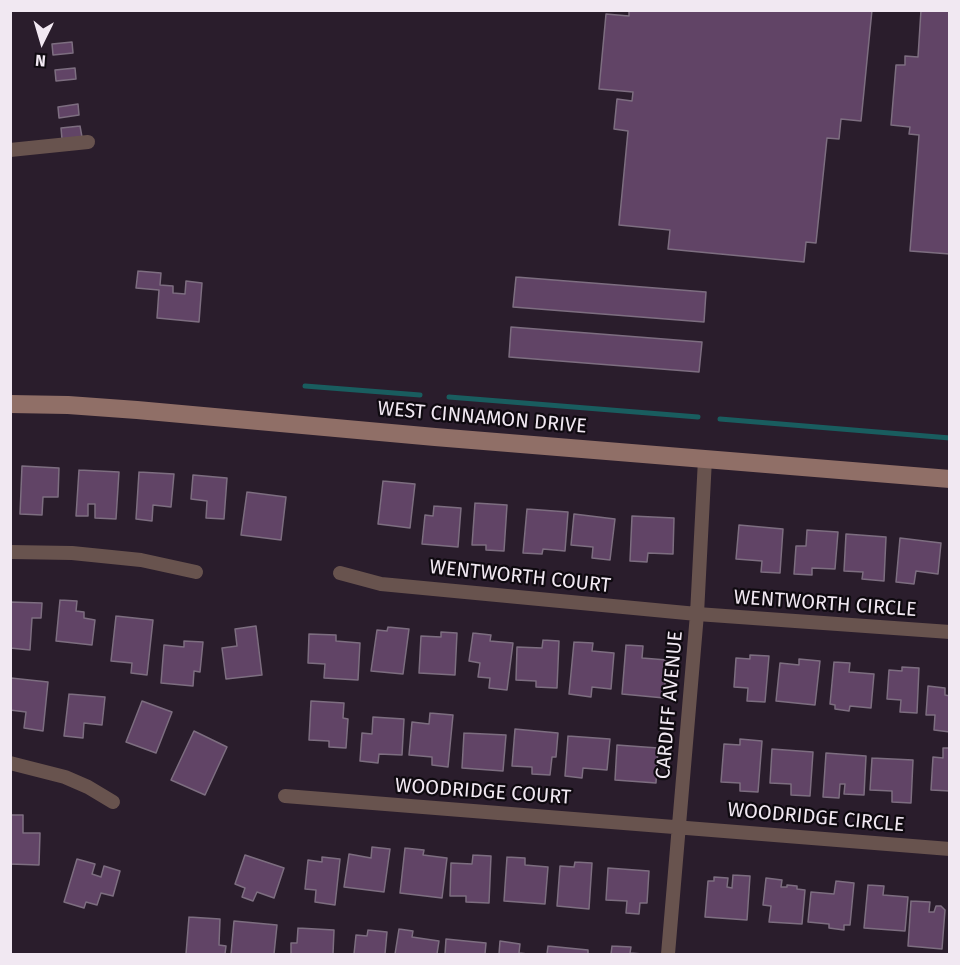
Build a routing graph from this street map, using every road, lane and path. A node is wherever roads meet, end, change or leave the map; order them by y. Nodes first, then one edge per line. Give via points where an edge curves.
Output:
1 (88, 142) dead end
2 (10, 150) edge
3 (10, 404) edge
4 (705, 459) junction
5 (950, 479) edge
6 (10, 552) edge
7 (196, 572) dead end
8 (340, 573) dead end
9 (697, 614) junction
10 (950, 632) edge
11 (10, 763) edge
12 (285, 796) dead end
13 (112, 802) dead end
14 (679, 826) junction
15 (950, 849) edge
16 (668, 954) edge

1 - 2 street
3 - 4 main road, WEST CINNAMON DRIVE via 136,410
4 - 5 main road, WEST CINNAMON DRIVE
4 - 9 street, CARDIFF AVENUE
6 - 7 street via 141,560
8 - 9 street, WENTWORTH COURT via 381,584
9 - 10 street, WENTWORTH CIRCLE
9 - 14 street, CARDIFF AVENUE
11 - 13 street via 65,777
12 - 14 street, WOODRIDGE COURT
14 - 15 street, WOODRIDGE CIRCLE
14 - 16 street, CARDIFF AVENUE

